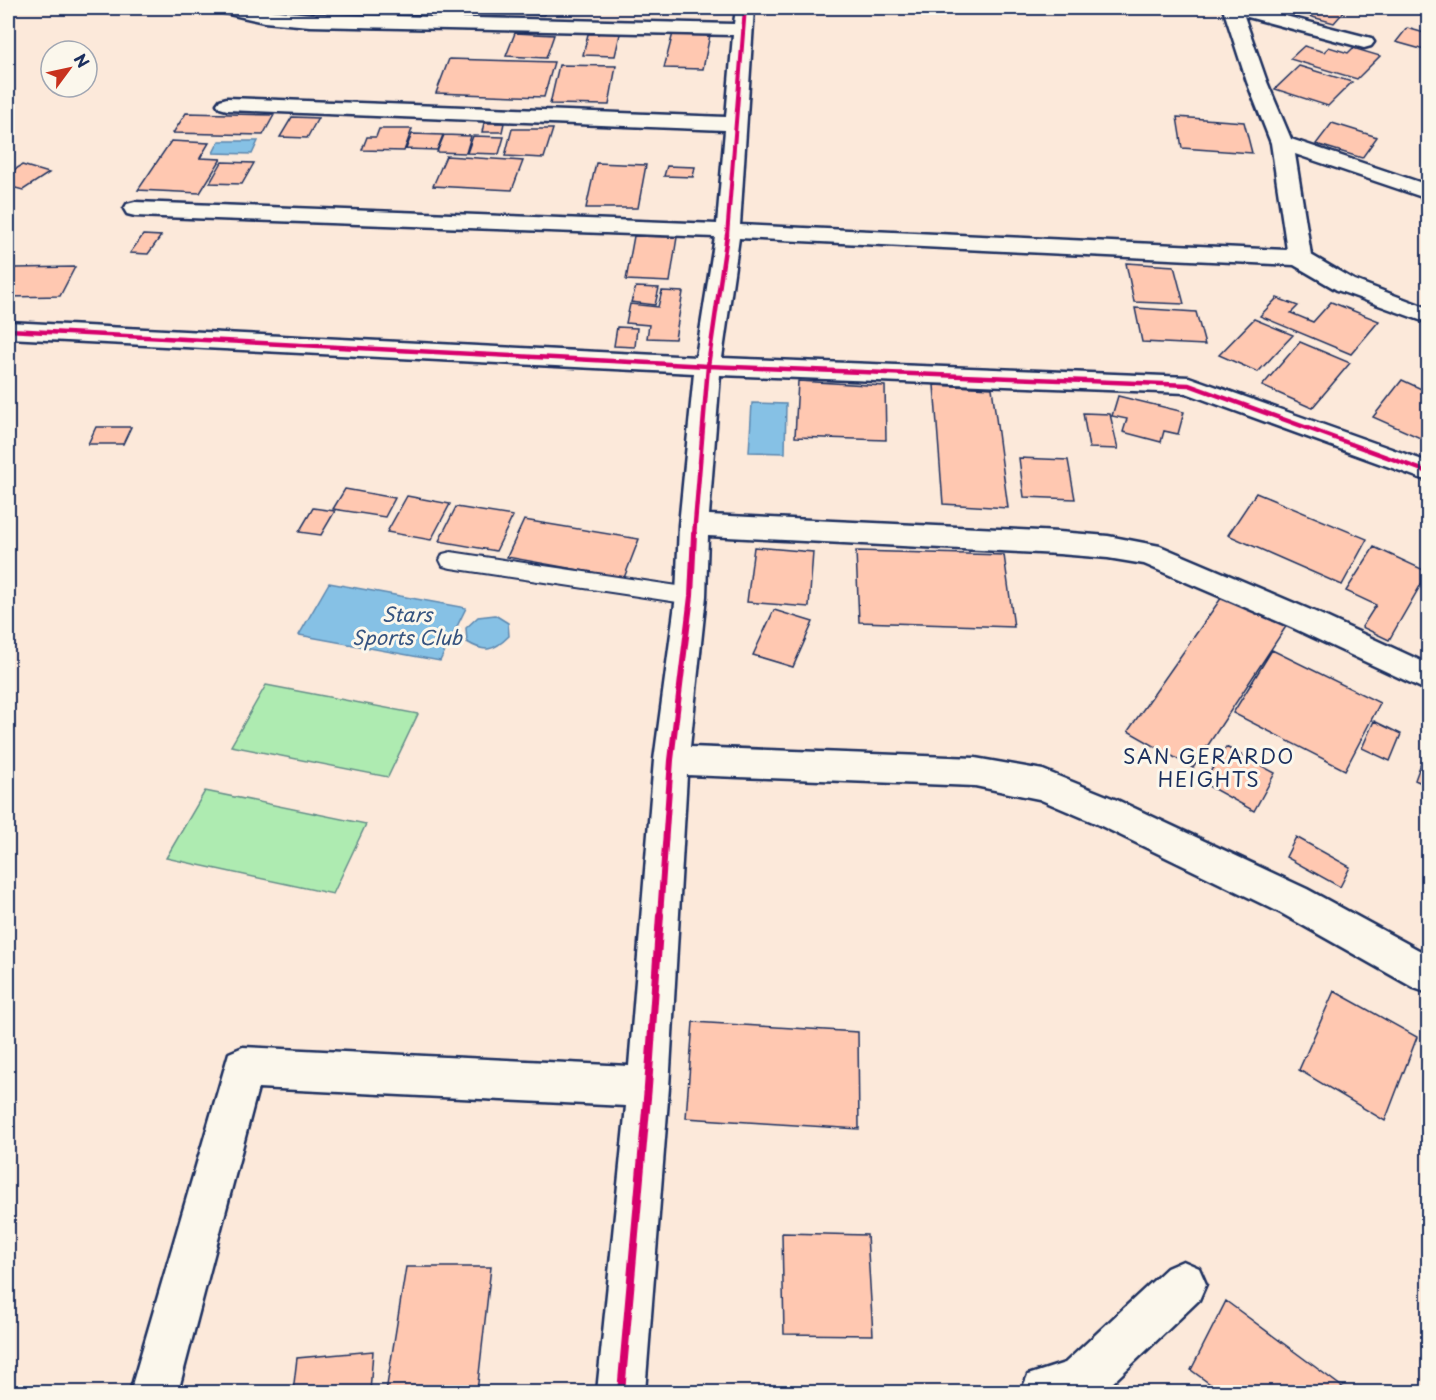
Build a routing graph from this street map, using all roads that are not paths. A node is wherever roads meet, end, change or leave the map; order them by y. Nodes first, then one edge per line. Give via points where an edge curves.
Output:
1 (227, 8) edge
2 (1233, 8) edge
3 (313, 14) edge
4 (744, 19) edge
5 (1365, 42) dead end
6 (227, 104) dead end
7 (737, 124) junction
8 (1282, 143) junction
9 (1428, 192) edge
10 (135, 209) dead end
11 (728, 231) junction
12 (1300, 258) junction
13 (1428, 315) edge
14 (8, 330) edge
15 (708, 366) junction
16 (1428, 472) edge
17 (694, 525) junction
18 (451, 560) dead end
19 (691, 596) junction
20 (1428, 678) edge
21 (671, 760) junction
22 (1428, 975) edge
23 (648, 1087) junction
24 (1183, 1284) dead end
25 (154, 1392) edge
26 (621, 1392) edge
27 (1045, 1392) edge

1 - 3 street via 264,16
2 - 5 street
2 - 8 street
3 - 4 street
4 - 7 street
6 - 7 street
7 - 11 street
8 - 9 street
8 - 12 street
10 - 11 street
11 - 12 street
11 - 15 street
12 - 13 street via 1341,284
14 - 15 street
15 - 16 street via 1189,385
15 - 17 street
17 - 19 street
17 - 20 street via 1059,543 1149,554
18 - 19 lane
19 - 21 street
21 - 22 street via 975,772 1043,784 1294,901
21 - 23 street
23 - 25 street via 243,1068
23 - 26 street
24 - 27 street via 1078,1384

